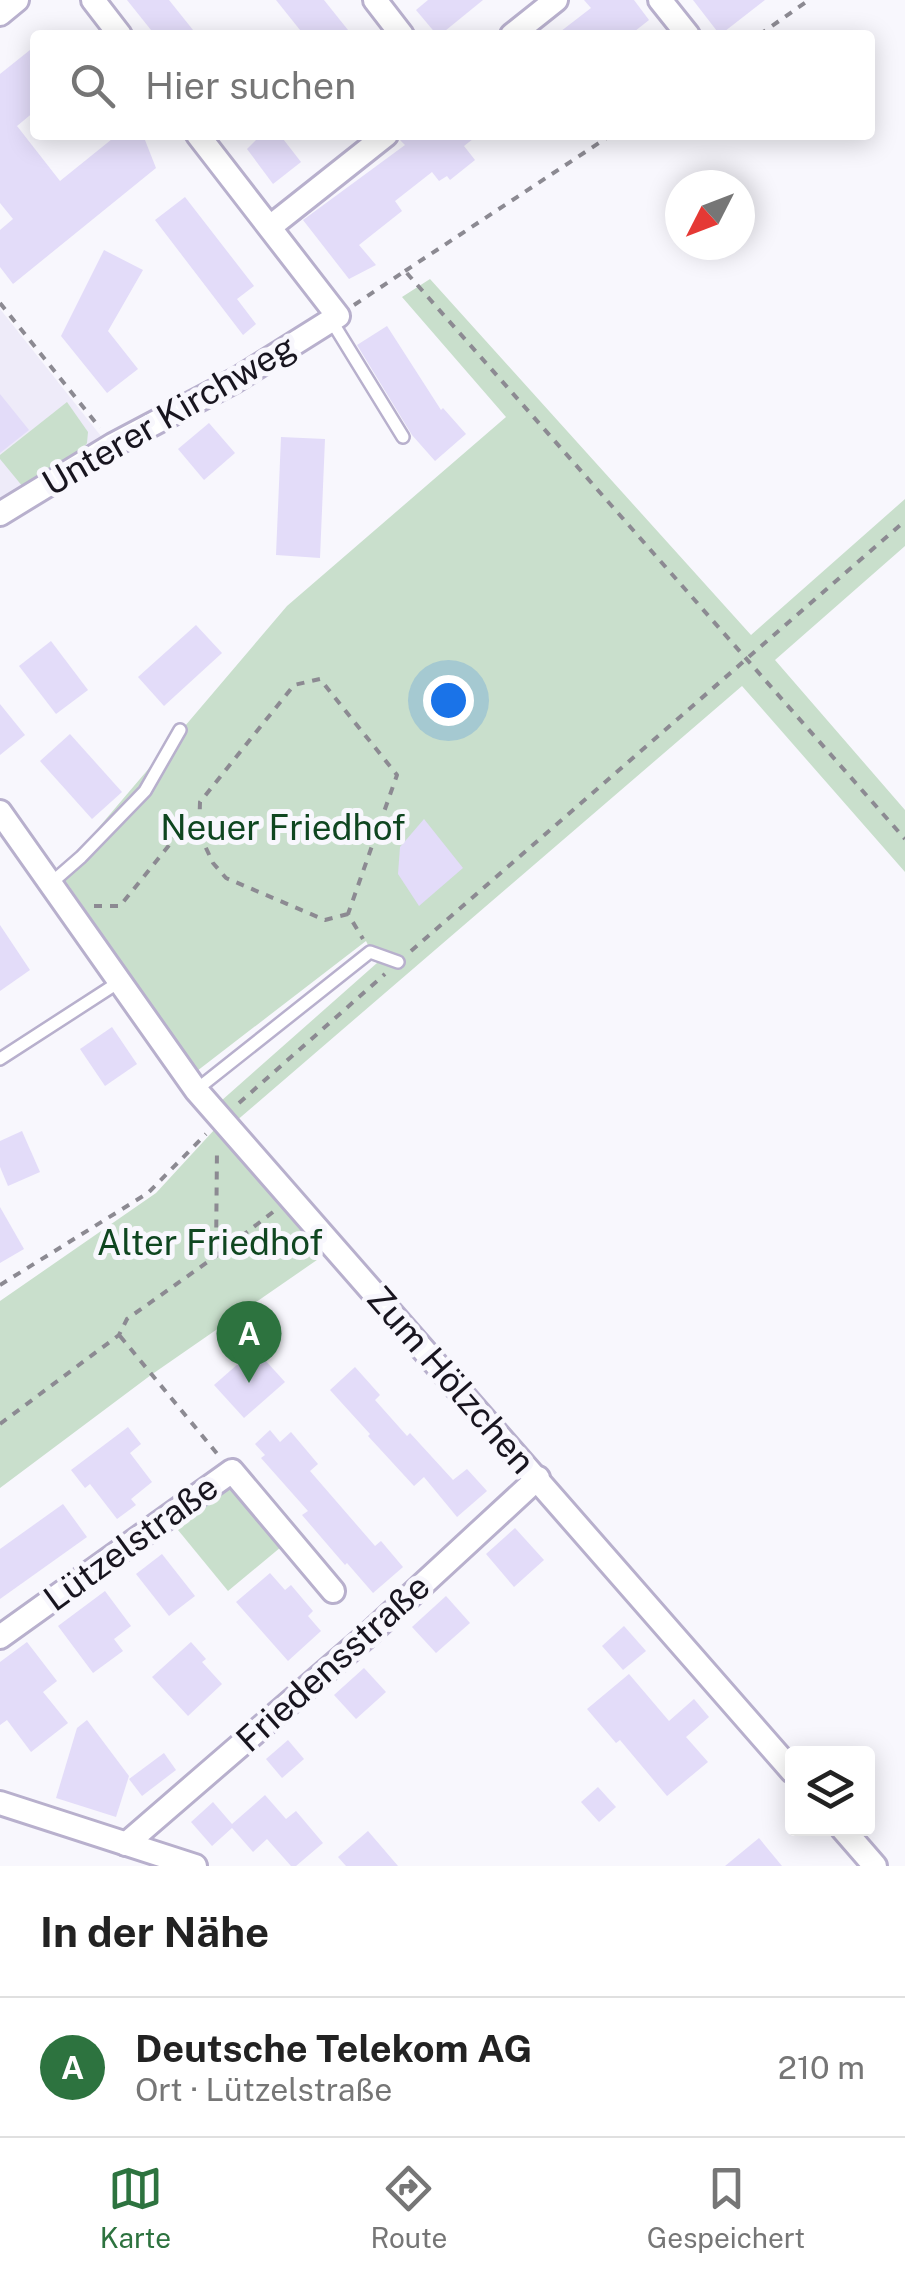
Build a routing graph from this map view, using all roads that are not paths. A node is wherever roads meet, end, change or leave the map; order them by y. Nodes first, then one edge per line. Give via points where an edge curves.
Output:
1 (17, 0) edge
2 (92, 0) edge
3 (374, 0) edge
4 (556, 0) edge
5 (660, 0) edge
6 (0, 14) edge
7 (116, 30) edge
8 (398, 30) edge
9 (518, 30) edge
10 (684, 30) edge
11 (202, 140) edge
12 (380, 140) edge
13 (270, 228) junction
14 (334, 318) junction
15 (403, 437) dead end
16 (0, 514) edge
17 (180, 730) dead end
18 (0, 812) edge
19 (50, 884) junction
20 (398, 962) road end
21 (119, 982) junction
22 (0, 1058) edge
23 (196, 1090) junction
24 (538, 1478) junction
25 (333, 1591) dead end
26 (0, 1637) edge
27 (785, 1763) edge
28 (0, 1803) edge
29 (849, 1836) edge
30 (126, 1844) junction
31 (195, 1866) edge
32 (875, 1866) edge

1 - 6 street
2 - 7 street
3 - 8 street
4 - 9 street
5 - 10 street
11 - 13 street
12 - 13 street
13 - 14 street
14 - 15 lane
14 - 16 street, Unterer Kirchweg
17 - 19 lane via 145,791
18 - 19 street, Zum Hölzchen
19 - 21 street, Zum Hölzchen
20 - 23 lane via 370,952
21 - 22 lane
21 - 23 street, Zum Hölzchen
23 - 24 street, Zum Hölzchen
24 - 27 street, Zum Hölzchen
24 - 30 street, Friedensstraße via 370,1634
25 - 26 street, Lützelstraße via 232,1472
28 - 30 street
29 - 32 street
30 - 31 street

